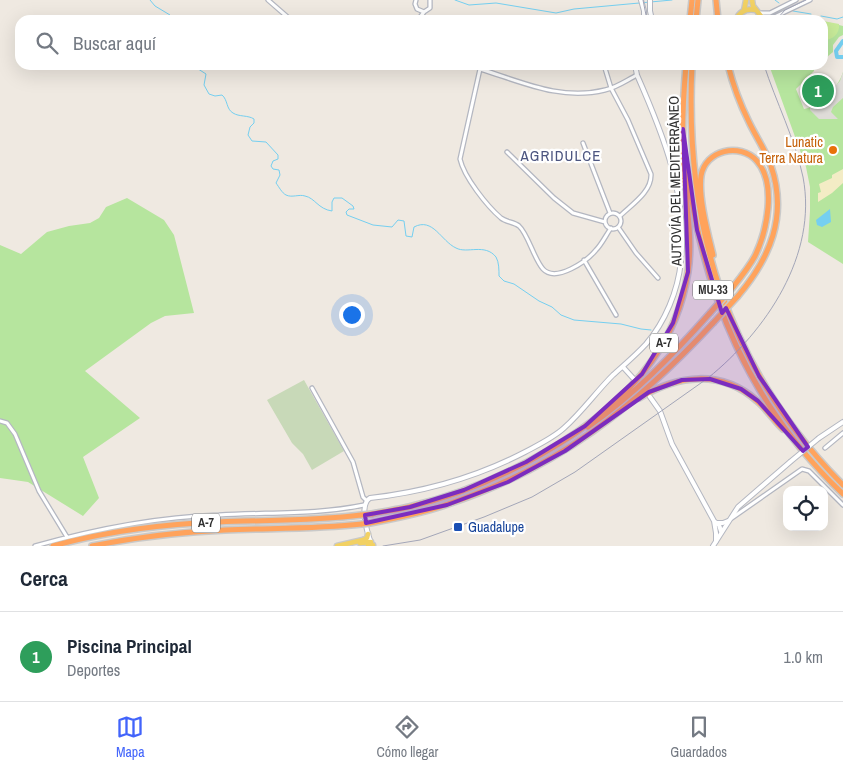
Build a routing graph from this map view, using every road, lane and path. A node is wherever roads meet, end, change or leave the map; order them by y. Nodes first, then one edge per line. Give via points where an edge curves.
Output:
1 (268, 0) edge
2 (416, 0) edge
3 (430, 0) edge
4 (642, 0) edge
5 (650, 0) edge
6 (692, 0) edge
7 (698, 0) edge
8 (716, 0) edge
9 (746, 0) edge
10 (752, 0) edge
11 (796, 0) edge
12 (810, 0) edge
13 (744, 11) junction
14 (424, 12) junction
15 (758, 12) junction
16 (285, 15) edge
17 (422, 15) edge
18 (644, 15) edge
19 (651, 15) edge
20 (690, 15) edge
21 (696, 15) edge
22 (718, 15) edge
23 (739, 15) edge
24 (761, 15) edge
25 (777, 15) edge
26 (478, 70) edge
27 (487, 70) edge
28 (606, 70) edge
29 (636, 70) edge
30 (686, 70) edge
31 (692, 70) edge
32 (730, 70) edge
33 (637, 75) junction
34 (611, 88) junction
35 (683, 129) junction
36 (583, 142) dead end
37 (507, 152) dead end
38 (610, 214) junction
39 (620, 216) junction
40 (605, 222) junction
41 (618, 227) junction
42 (611, 228) junction
43 (584, 260) junction
44 (658, 278) dead end
45 (616, 314) dead end
46 (730, 318) junction
47 (623, 366) junction
48 (633, 378) dead end
49 (312, 388) dead end
50 (650, 397) dead end
51 (630, 403) junction
52 (0, 421) edge
53 (843, 422) edge
54 (843, 432) edge
55 (789, 435) junction
56 (825, 448) dead end
57 (496, 478) junction
58 (843, 485) edge
59 (843, 494) edge
60 (365, 502) junction
61 (843, 505) edge
62 (728, 521) junction
63 (715, 522) junction
64 (716, 529) junction
65 (722, 531) junction
66 (368, 534) junction
67 (67, 537) junction
68 (716, 541) junction
69 (349, 543) junction
70 (371, 545) edge
71 (35, 546) edge
72 (53, 546) edge
73 (92, 546) edge
74 (337, 546) edge
75 (713, 546) edge

1 - 16 street
2 - 14 street via 417,9
3 - 14 street via 430,8
4 - 18 street
5 - 19 street
6 - 20 highway
7 - 21 highway
8 - 22 highway
9 - 13 main road
10 - 15 main road
11 - 15 street via 770,13
12 - 25 street
13 - 15 main road via 752,9
13 - 23 main road
14 - 17 street
15 - 24 main road
26 - 43 street via 460,152 464,170 492,209 501,218 519,226 543,269 559,274
27 - 34 street via 555,92
28 - 34 street
29 - 33 street
30 - 35 highway, AUTOVÍA DEL MEDITERRÁNEO / A-7
31 - 46 highway, MU-33 via 693,153 698,203 713,268
32 - 51 highway, A-7, bridge via 741,104 769,162 777,194 771,243 761,265 738,296 681,356
33 - 34 street
33 - 47 street via 672,165 682,242 676,288 662,322 646,344
34 - 39 street via 651,174 651,184
35 - 55 highway, MU-33 via 692,203 713,288 744,360
35 - 57 highway, AUTOVÍA DEL MEDITERRÁNEO / A-7 via 690,253 682,297 664,341 651,363 608,408 557,444
36 - 38 street
37 - 40 street via 573,213
38 - 39 street
38 - 40 street
39 - 41 street
40 - 42 street
41 - 42 street
41 - 44 street
42 - 43 street
43 - 45 street
46 - 57 highway, bridge via 710,244 701,181 702,171 710,160 720,152 733,150 746,153 760,165 767,184 766,224 747,269 733,287 710,313 654,372 607,414 559,446
46 - 58 highway, MU-33 via 776,405
47 - 48 street
47 - 60 street via 563,429 541,444 460,480 370,498
49 - 60 street via 353,462
50 - 63 street
51 - 55 highway via 676,381 695,378 716,380 736,387 758,401
51 - 73 highway, A-7, bridge via 565,451 508,482 410,515 362,524 172,534
52 - 67 street via 7,423 15,434 39,491
53 - 62 street, bridge via 744,501
54 - 56 street
55 - 59 highway, MU-33
57 - 72 highway, AUTOVÍA DEL MEDITERRÁNEO / A-7, bridge via 410,507 372,514 153,527
60 - 66 street
60 - 67 street via 330,511 218,514 156,521
61 - 62 street via 809,471 802,469
62 - 63 street
62 - 65 street
63 - 64 street
63 - 65 street
64 - 65 street
64 - 68 street
65 - 68 street
66 - 69 main road via 363,540
66 - 70 street
67 - 71 street
68 - 75 street
69 - 70 main road
69 - 74 main road

